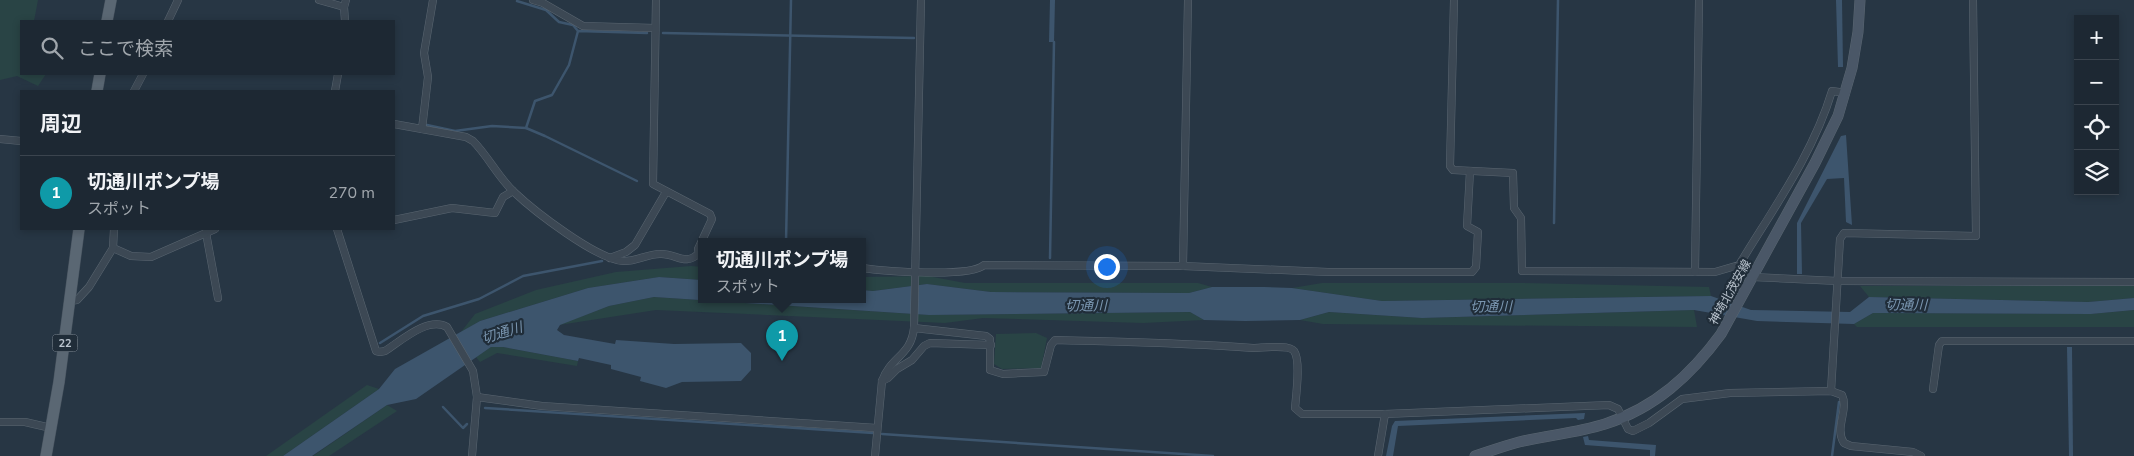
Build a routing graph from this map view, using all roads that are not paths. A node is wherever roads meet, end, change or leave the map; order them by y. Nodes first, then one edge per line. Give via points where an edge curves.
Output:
1 (111, 0) edge
2 (178, 0) edge
3 (319, 0) edge
4 (433, 0) edge
5 (533, 0) edge
6 (656, 0) edge
7 (922, 0) edge
8 (1188, 0) edge
9 (1454, 0) edge
10 (1699, 0) edge
11 (1860, 0) edge
12 (1973, 0) edge
13 (345, 4) edge
14 (107, 20) edge
15 (168, 20) edge
16 (345, 20) edge
17 (655, 28) junction
18 (100, 75) edge
19 (142, 75) edge
20 (338, 75) edge
21 (97, 90) edge
22 (135, 90) edge
23 (335, 90) edge
24 (1846, 94) junction
25 (395, 124) edge
26 (422, 129) junction
27 (0, 139) edge
28 (20, 141) edge
29 (1470, 171) junction
30 (513, 191) junction
31 (666, 192) junction
32 (395, 220) edge
33 (79, 230) edge
34 (114, 230) edge
35 (213, 230) edge
36 (337, 230) edge
37 (206, 233) junction
38 (703, 238) edge
39 (113, 248) junction
40 (698, 254) edge
41 (610, 258) junction
42 (1183, 266) junction
43 (866, 269) edge
44 (1695, 272) junction
45 (915, 273) junction
46 (1752, 277) junction
47 (1838, 281) junction
48 (2134, 282) edge
49 (218, 298) dead end
50 (70, 301) junction
51 (914, 327) junction
52 (2134, 341) edge
53 (991, 345) junction
54 (882, 381) junction
55 (1933, 389) dead end
56 (1831, 391) junction
57 (477, 397) junction
58 (1386, 414) junction
59 (1622, 418) junction
60 (0, 422) edge
61 (51, 428) junction
62 (877, 428) junction
63 (46, 456) edge
64 (472, 456) edge
65 (875, 456) edge
66 (1378, 456) edge
67 (1475, 456) edge
68 (1921, 456) edge

1 - 14 main road
2 - 15 street
3 - 13 street
4 - 26 street via 424,53 428,77
5 - 17 street via 583,26
6 - 17 street
7 - 45 street
8 - 42 street
9 - 29 street via 1450,166 1453,170
10 - 44 street
11 - 24 main road, 神埼北茂安線 via 1858,32
12 - 47 street via 1976,236 1844,233 1840,238
13 - 16 street
17 - 31 street via 653,184
18 - 21 main road
19 - 22 street
20 - 23 street
24 - 44 street via 1832,91 1810,146 1740,266 1715,272
24 - 46 main road, 神埼北茂安線 via 1815,163
25 - 26 street
26 - 30 street via 473,141
27 - 28 street
29 - 42 street via 1467,226 1478,232 1476,267 1472,272 1328,272
29 - 44 street via 1513,173 1514,208 1521,218 1522,271
30 - 32 street via 503,197 494,213 452,208
30 - 41 street via 549,220
31 - 38 street via 710,214 712,219
31 - 41 street via 635,245
33 - 50 main road, 22
34 - 39 street
35 - 37 street
36 - 57 street via 376,351 385,351 426,326 441,324 447,327 473,371
37 - 39 street via 151,257 131,256
37 - 49 street
39 - 50 street via 89,287 78,300
40 - 41 street via 685,260 665,254 623,262
42 - 45 street via 984,265 972,271
43 - 45 street
45 - 51 street
46 - 47 street
46 - 59 main road, 神埼北茂安線 via 1721,334 1705,356 1659,398
47 - 48 street
47 - 56 street
50 - 61 main road, 22
51 - 53 street via 986,336 990,338
51 - 54 street via 910,344 886,370
52 - 55 street via 1942,341
53 - 54 street via 930,343
53 - 58 street via 990,370 1003,374 1044,372 1055,340 1288,347 1294,351 1297,360 1297,412
54 - 62 street
56 - 59 street via 1730,393 1682,399 1633,431 1628,429
56 - 68 street via 1842,395 1845,401 1840,432 1844,443 1913,452
57 - 62 street via 542,406
57 - 64 street
58 - 59 street via 1609,405 1618,409
58 - 66 street
59 - 67 main road, 神埼北茂安線 via 1519,442
60 - 61 street via 26,422
61 - 63 main road, 22
62 - 65 street

